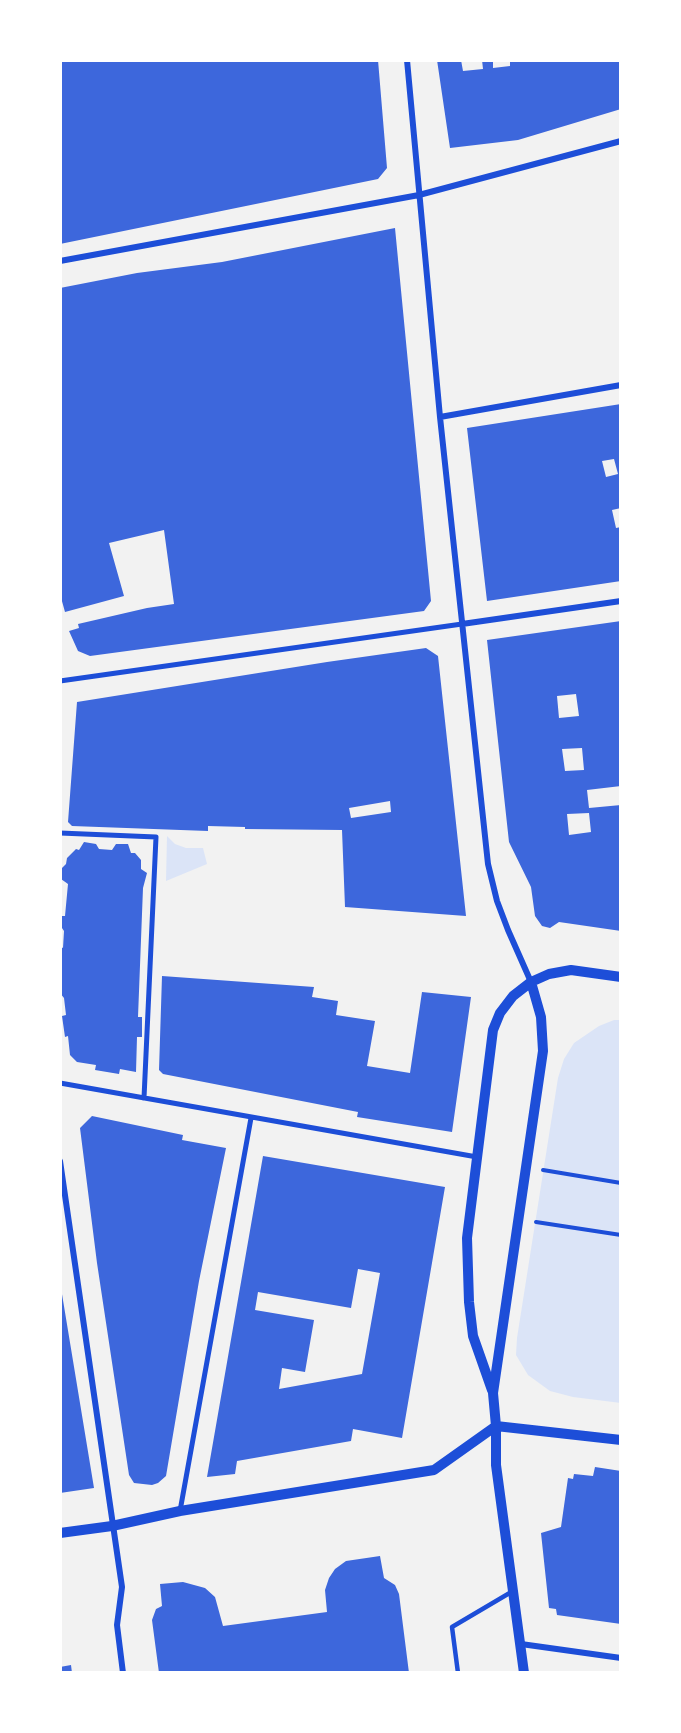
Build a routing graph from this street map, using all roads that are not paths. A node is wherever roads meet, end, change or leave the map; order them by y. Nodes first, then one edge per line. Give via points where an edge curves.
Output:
1 (406, 60) edge
2 (621, 141) edge
3 (419, 195) junction
4 (60, 261) edge
5 (621, 385) edge
6 (440, 417) junction
7 (621, 601) edge
8 (462, 624) junction
9 (60, 681) edge
10 (60, 833) edge
11 (621, 977) edge
12 (531, 982) junction
13 (60, 1083) edge
14 (144, 1098) junction
15 (251, 1118) junction
16 (477, 1157) junction
17 (60, 1161) edge
18 (493, 1393) junction
19 (496, 1426) junction
20 (621, 1440) edge
21 (180, 1511) junction
22 (112, 1526) junction
23 (60, 1533) edge
24 (513, 1591) junction
25 (521, 1644) junction
26 (621, 1658) edge
27 (123, 1673) edge
28 (458, 1673) edge
29 (524, 1673) edge

1 - 3 street
2 - 3 street
3 - 4 street
3 - 6 street
5 - 6 street
6 - 8 street
7 - 8 street
8 - 9 street
8 - 12 street via 488,864 505,921
10 - 14 street via 156,837
11 - 12 street via 571,970
12 - 16 street via 513,996 493,1030
12 - 18 street via 541,1017 543,1051
13 - 14 street
14 - 15 street
15 - 16 street
15 - 21 street
16 - 18 street via 467,1238 469,1302 473,1336
17 - 22 street
18 - 19 street
19 - 20 street
19 - 21 street via 434,1470
19 - 24 street via 496,1465
21 - 22 street
22 - 23 street
22 - 27 street via 122,1587 117,1625
24 - 25 street
24 - 28 lane via 452,1627
25 - 26 street
25 - 29 street

